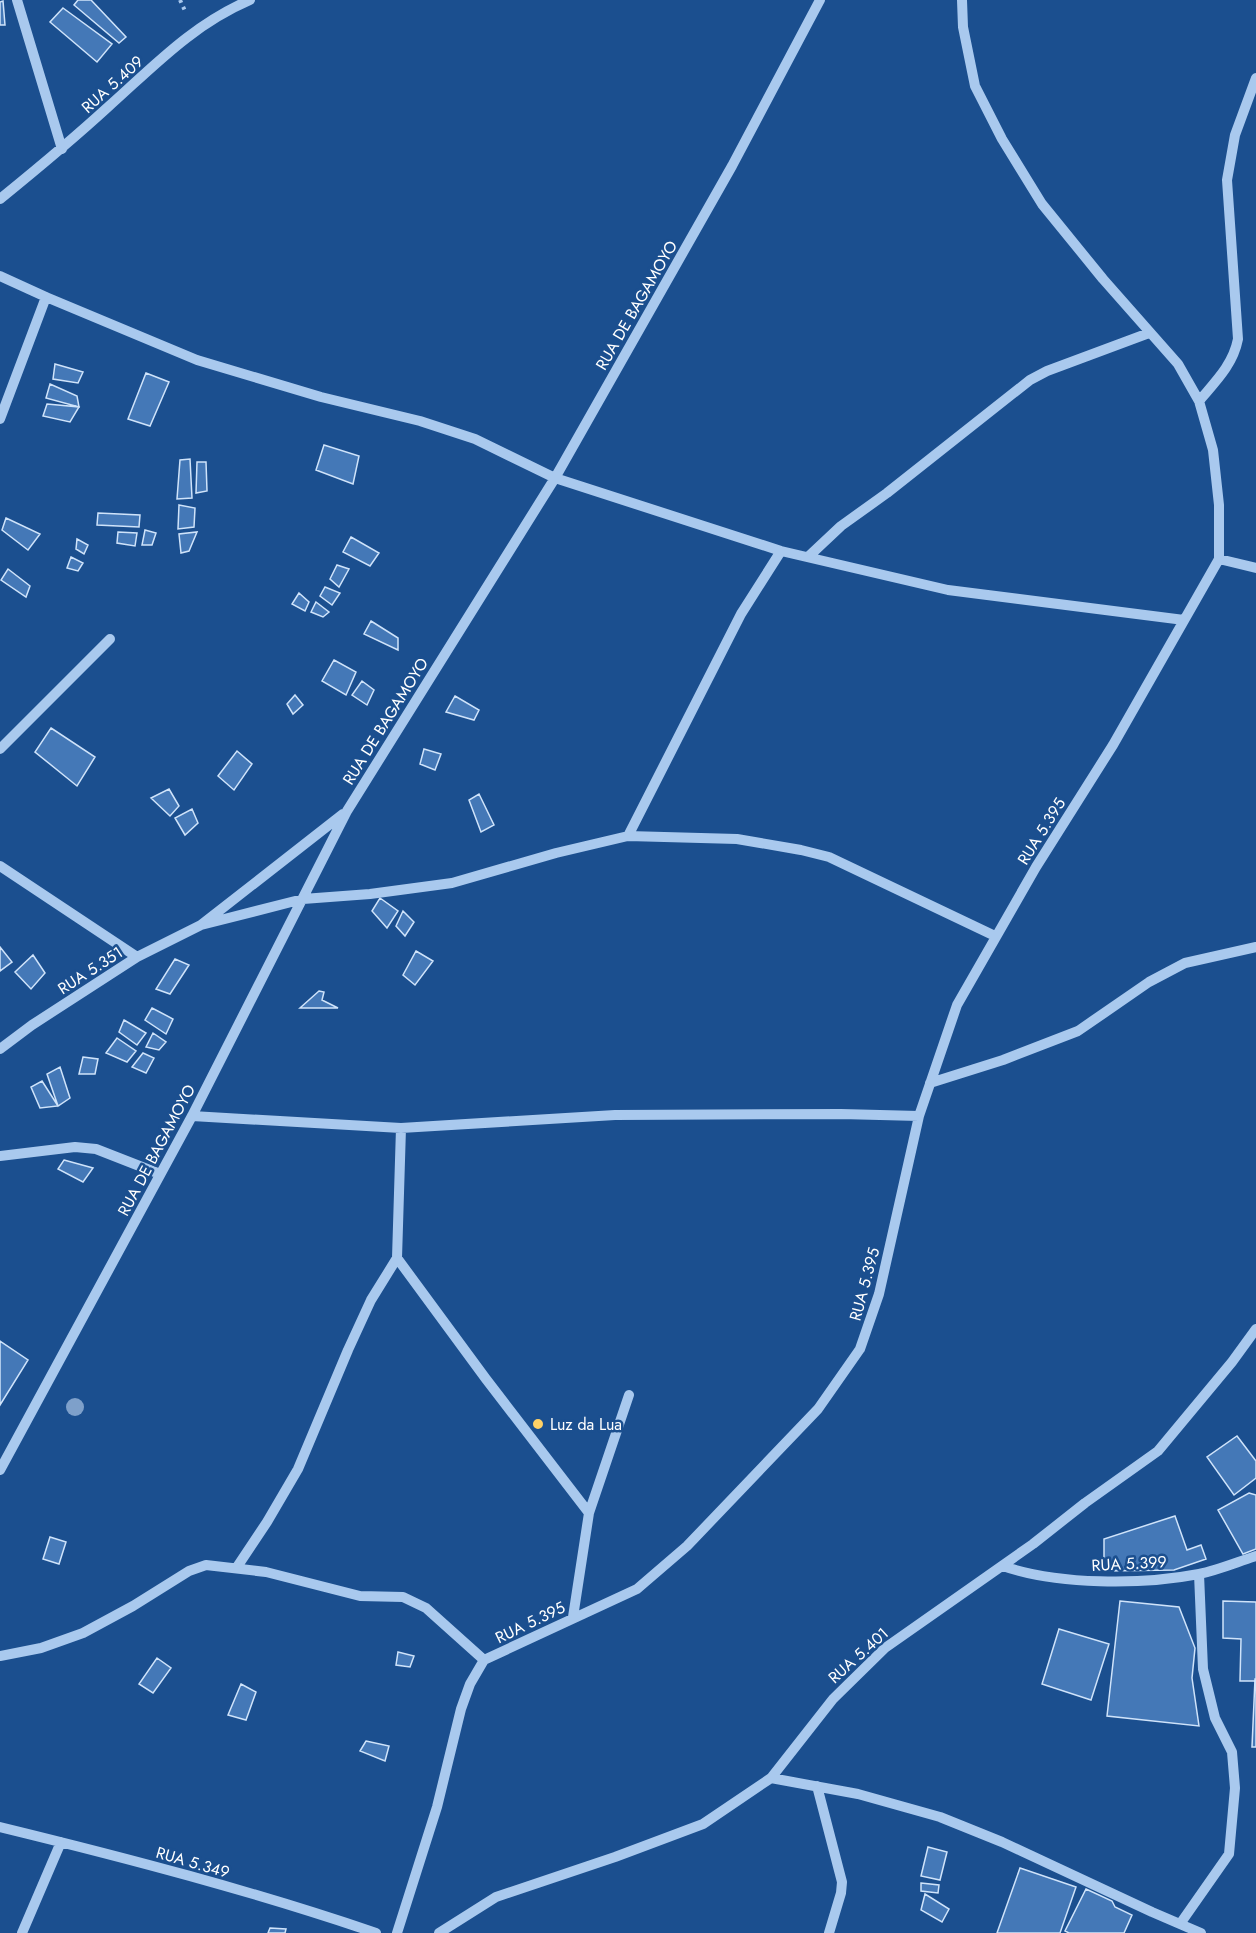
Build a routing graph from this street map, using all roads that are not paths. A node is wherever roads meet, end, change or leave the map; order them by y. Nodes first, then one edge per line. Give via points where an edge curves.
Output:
1 (17, 0) edge
2 (250, 0) edge
3 (820, 0) edge
4 (962, 0) edge
5 (1256, 78) edge
6 (62, 149) junction
7 (0, 199) edge
8 (0, 276) edge
9 (46, 297) junction
10 (1149, 333) junction
11 (1199, 401) junction
12 (0, 419) edge
13 (555, 478) junction
14 (781, 551) junction
15 (808, 557) junction
16 (1219, 559) junction
17 (1256, 568) edge
18 (1184, 620) junction
19 (110, 639) dead end
20 (0, 749) edge
21 (347, 811) junction
22 (628, 836) junction
23 (0, 866) edge
24 (303, 899) junction
25 (201, 925) junction
26 (995, 936) junction
27 (1256, 947) edge
28 (137, 957) junction
29 (0, 1049) edge
30 (930, 1083) junction
31 (192, 1116) junction
32 (919, 1116) junction
33 (401, 1128) junction
34 (0, 1156) edge
35 (160, 1174) junction
36 (397, 1258) junction
37 (1256, 1329) edge
38 (629, 1395) dead end
39 (0, 1470) edge
40 (589, 1513) junction
41 (1256, 1556) edge
42 (1003, 1566) junction
43 (237, 1567) junction
44 (1199, 1574) junction
45 (573, 1617) junction
46 (0, 1656) edge
47 (484, 1660) junction
48 (771, 1778) junction
49 (817, 1786) junction
50 (0, 1827) edge
51 (61, 1842) junction
52 (1180, 1924) junction
53 (22, 1933) edge
54 (376, 1933) edge
55 (397, 1933) edge
56 (439, 1933) edge
57 (830, 1933) edge
58 (1201, 1933) edge

1 - 6 street
2 - 6 street, RUA 5.409 via 222,12 184,39
3 - 13 street, RUA DE BAGAMOYO via 732,166
4 - 10 street via 963,27 975,86 1002,139 1042,204
5 - 11 street via 1235,135 1227,180 1238,339 1235,354
6 - 7 street, RUA 5.409
8 - 9 street
9 - 12 street
9 - 13 street via 197,360 475,439
10 - 11 street via 1178,364
10 - 15 street via 1047,370 1030,380 841,526
11 - 16 street via 1213,450
13 - 14 street
13 - 21 street, RUA DE BAGAMOYO
14 - 15 street
14 - 22 street via 741,614
15 - 18 street via 948,590
16 - 17 street
16 - 18 street, RUA 5.395
18 - 26 street, RUA 5.395 via 1113,745
19 - 20 street
21 - 24 street, RUA DE BAGAMOYO
21 - 25 street
22 - 24 street via 452,883
22 - 26 street via 737,839 829,857
23 - 28 street
24 - 25 street
24 - 31 street, RUA DE BAGAMOYO
25 - 28 street, RUA 5.351
26 - 30 street, RUA 5.395 via 957,1005
27 - 30 street via 1185,963 1149,982 1078,1031
28 - 29 street, RUA 5.351
30 - 32 street, RUA 5.395
31 - 33 street
31 - 35 street, RUA DE BAGAMOYO
32 - 33 street via 615,1116
32 - 45 street, RUA 5.395 via 879,1294 860,1349 818,1409 687,1546 637,1589
33 - 36 street
34 - 35 street via 75,1147 96,1149
35 - 39 street, RUA DE BAGAMOYO
36 - 40 street
36 - 43 street via 371,1300 298,1469
37 - 42 street, RUA 5.401 via 1158,1451
38 - 40 street
40 - 45 street
41 - 44 street, RUA 5.399
42 - 44 street, RUA 5.399 via 1026,1574 1085,1580
42 - 48 street, RUA 5.401 via 885,1648 832,1699
43 - 46 street via 206,1565 189,1571 83,1633 42,1648
43 - 47 street via 360,1596 403,1597 426,1608
44 - 52 street via 1203,1669 1215,1718 1232,1752 1235,1788 1229,1854
45 - 47 street, RUA 5.395
47 - 55 street, RUA 5.395 via 464,1701 437,1807
48 - 49 street
48 - 56 street, RUA 5.401 via 703,1824 496,1897
49 - 52 street via 940,1817
49 - 57 street via 842,1882
50 - 51 street, RUA 5.349
51 - 53 street
51 - 54 street, RUA 5.349
52 - 58 street

